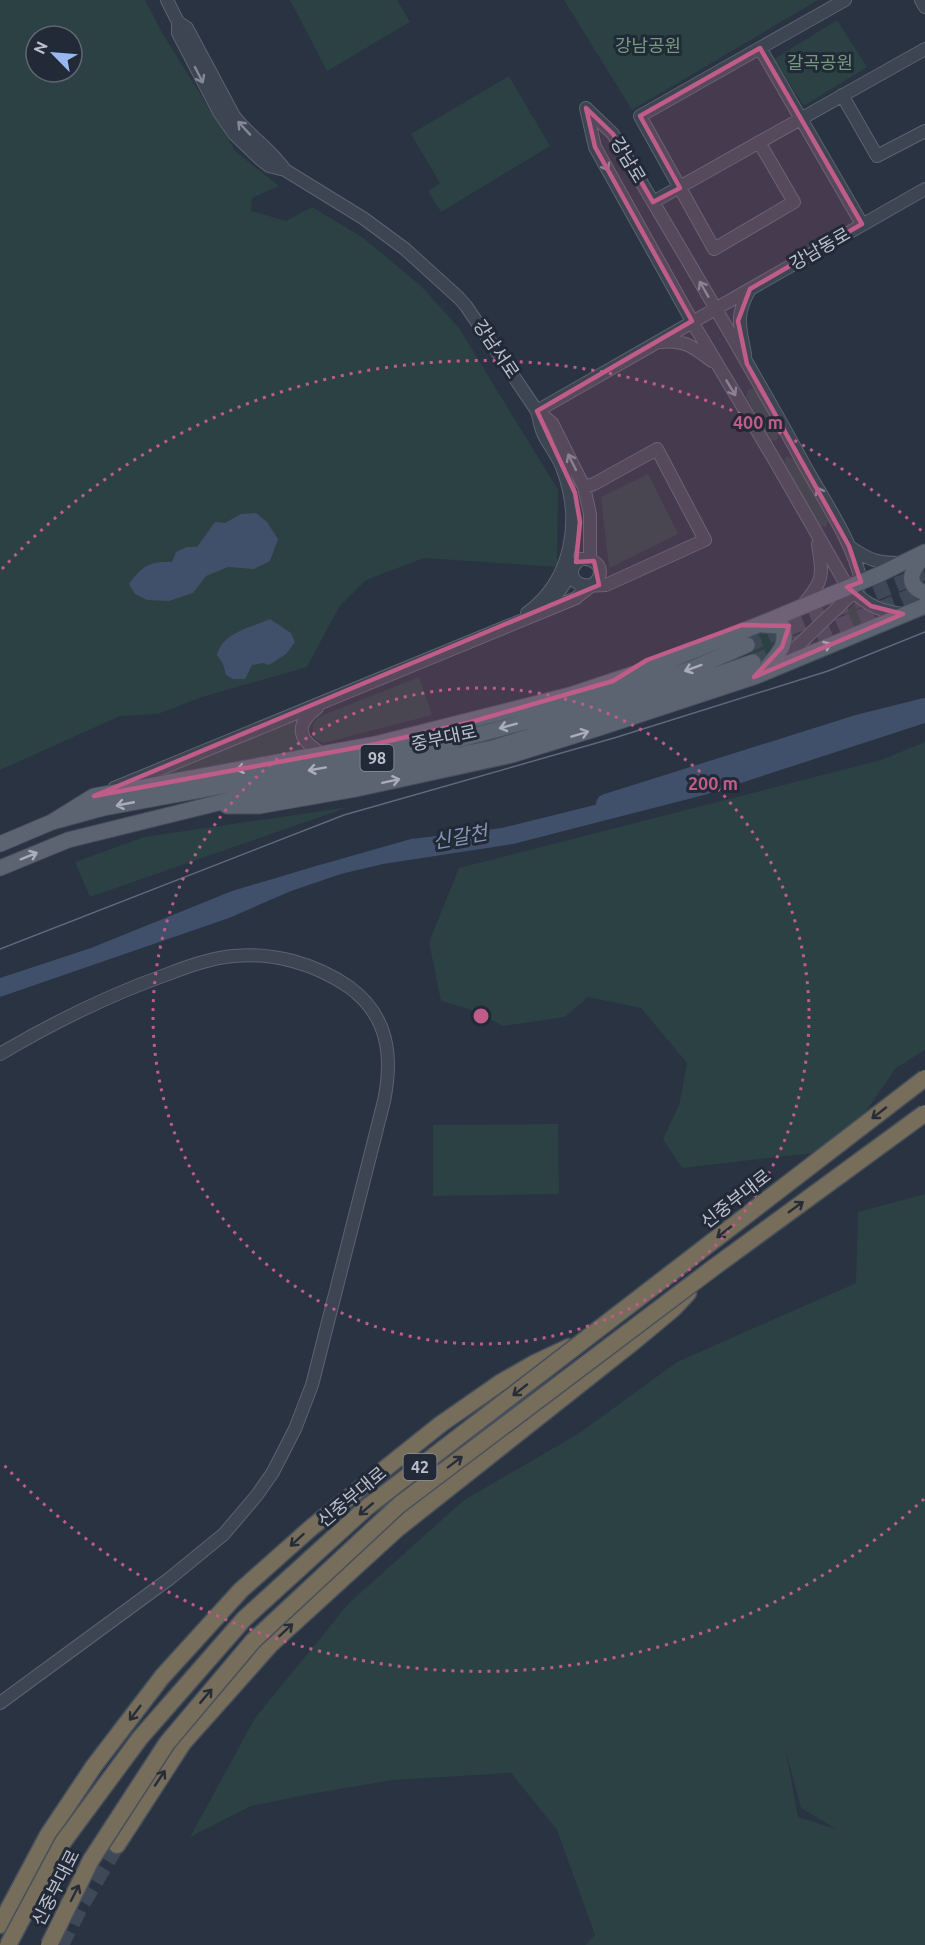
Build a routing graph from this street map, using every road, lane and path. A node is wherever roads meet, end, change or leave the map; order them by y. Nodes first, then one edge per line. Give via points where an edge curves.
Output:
1 (167, 0) edge
2 (845, 0) edge
3 (921, 0) edge
4 (925, 7) edge
5 (760, 48) junction
6 (925, 49) edge
7 (842, 95) junction
8 (802, 117) junction
9 (925, 131) edge
10 (759, 142) junction
11 (680, 188) junction
12 (925, 189) edge
13 (653, 202) junction
14 (862, 224) junction
15 (750, 289) junction
16 (715, 308) junction
17 (692, 321) junction
18 (656, 343) junction
19 (747, 364) junction
20 (717, 365) junction
21 (537, 411) junction
22 (563, 470) junction
23 (584, 488) junction
24 (816, 534) junction
25 (849, 546) junction
26 (925, 554) edge
27 (829, 557) junction
28 (590, 559) junction
29 (903, 563) junction
30 (574, 566) junction
31 (599, 574) junction
32 (619, 580) junction
33 (591, 584) junction
34 (855, 587) junction
35 (925, 593) edge
36 (925, 606) edge
37 (535, 607) junction
38 (801, 607) junction
39 (903, 614) junction
40 (514, 622) junction
41 (758, 625) junction
42 (747, 645) tunnel mouth
43 (758, 669) junction
44 (325, 701) junction
45 (323, 754) junction
46 (94, 796) junction
47 (52, 822) junction
48 (0, 844) edge
49 (0, 868) edge
50 (0, 1054) edge
51 (925, 1078) edge
52 (925, 1113) edge
53 (713, 1268) junction
54 (584, 1341) junction
55 (0, 1703) edge
56 (117, 1845) tunnel mouth
57 (0, 1925) edge
58 (8, 1945) edge
59 (49, 1945) edge

1 - 21 street, 강남서로 via 242,127 285,170 363,218 405,249 459,298
2 - 5 street
3 - 4 street
5 - 8 street
5 - 11 street via 640,116
6 - 7 street
7 - 8 street
7 - 9 street via 877,156
8 - 10 street
8 - 14 street
10 - 11 street
10 - 11 street via 794,202 714,249
11 - 13 street
12 - 14 street, 강남동로
16 -> 13 street, 강남로
13 -> 17 street, 강남로 via 613,134 586,108 595,147
14 - 15 street, 강남동로
15 - 16 street, 강남동로
15 - 19 street via 738,321
16 - 17 street
16 - 19 street, 강남로
17 - 18 street
17 - 20 street, 강남로
18 - 20 street via 682,342
18 - 21 street
25 -> 19 street, 강남로
20 -> 24 street, 강남로
21 - 22 street via 542,430
23 -> 21 street via 552,423
22 - 30 street via 575,493 580,522
22 - 37 street via 570,495 572,543 560,574
23 - 28 street via 590,514
23 - 32 street via 657,449 705,540
24 - 27 street, 강남로
24 - 38 street via 821,564 819,585
25 - 27 street
25 - 29 street via 879,563
25 - 34 street, 강남로 via 860,572
26 - 29 main road
26 - 35 main road via 911,576 916,588
27 - 34 street, 강남로
28 - 30 street via 580,559
28 - 31 street via 597,564
29 - 34 main road
30 - 33 street via 572,575 577,583
30 - 37 street via 554,598
31 - 32 street
31 - 33 street
32 - 33 street via 606,585
33 - 40 street via 576,598
34 - 38 main road
34 - 39 street via 871,606
34 - 43 street via 790,653
36 - 39 main road, 중부대로
37 - 40 street
38 - 41 main road
43 -> 39 main road, 중부대로
40 - 44 street
41 - 43 main road via 782,626 786,636 782,646
41 - 45 main road via 570,695 471,722
42 -> 47 main road, 중부대로 / 98 via 574,709 465,738 103,808
49 -> 43 main road, 중부대로 / 98 via 68,840 258,792 493,748
44 - 45 street via 303,722 302,733 310,747
44 - 46 street
45 -> 46 main road
46 - 47 main road
47 - 48 main road, 중부대로 / 98
50 - 55 street via 70,1016 151,980 223,958 258,956 284,958 320,970 354,991 377,1019 389,1056 384,1101 318,1364 295,1429 273,1472 225,1534
51 -> 54 highway, 신중부대로 / 42, bridge
53 -> 52 highway, 신중부대로 / 42, bridge
56 -> 53 highway, bridge via 183,1743 259,1656 397,1529 664,1316
59 -> 53 highway, 신중부대로 / 42, bridge via 92,1860 167,1743 253,1641 399,1505
54 -> 57 highway, bridge via 500,1383 441,1425 312,1527 242,1590 162,1677 94,1766 48,1835
54 -> 58 highway, 신중부대로 / 42, bridge via 366,1508 244,1619 140,1738 63,1842

